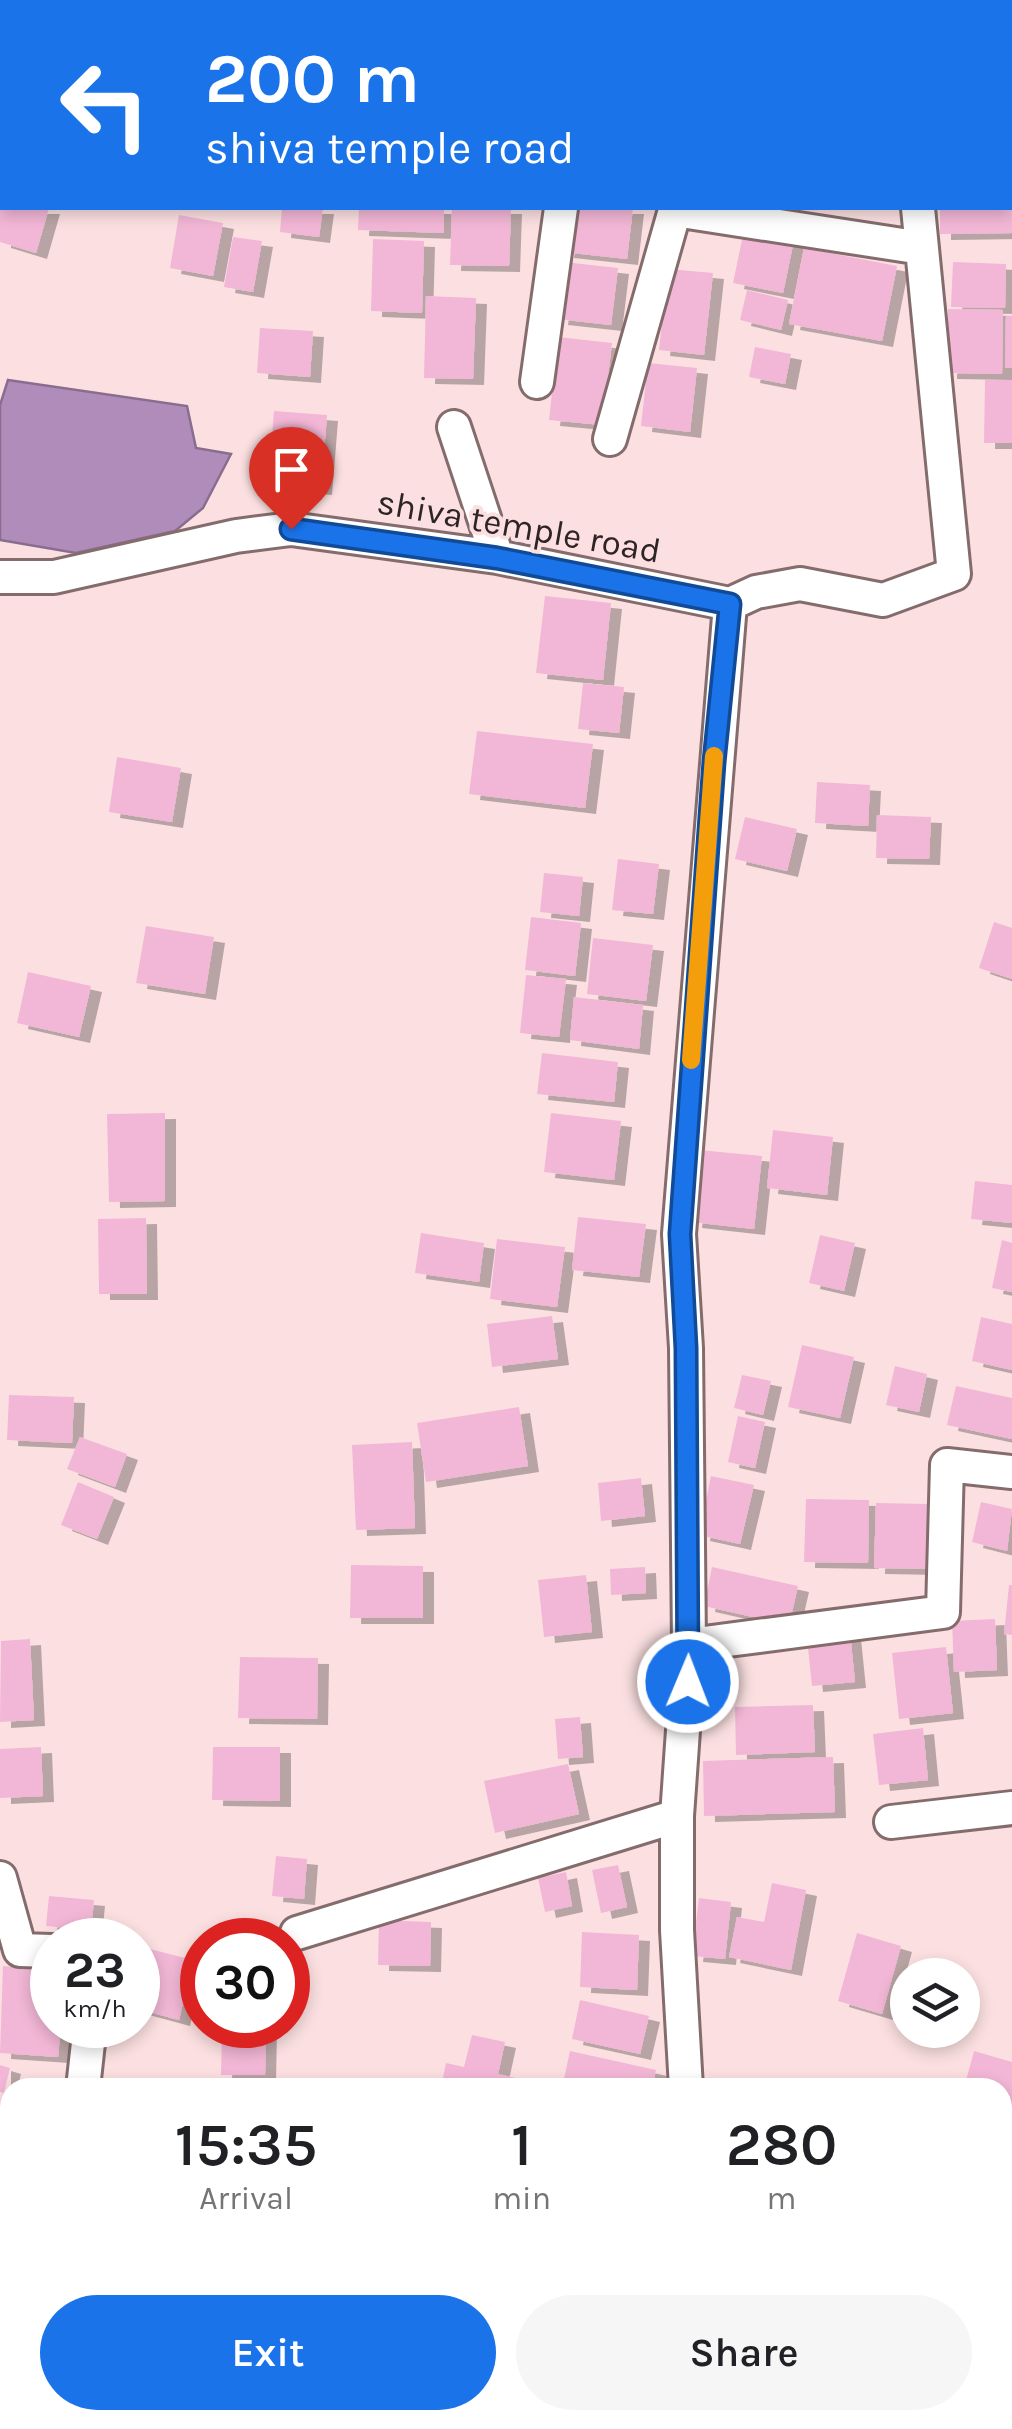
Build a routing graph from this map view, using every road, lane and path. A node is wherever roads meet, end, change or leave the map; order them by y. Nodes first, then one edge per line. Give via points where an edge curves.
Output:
1 (561, 210) edge
2 (918, 210) edge
3 (922, 248) junction
4 (538, 382) dead end
5 (454, 427) dead end
6 (610, 439) dead end
7 (497, 558) junction
8 (0, 577) edge
9 (730, 604) junction
10 (1012, 1472) edge
11 (689, 1645) junction
12 (1012, 1808) edge
13 (678, 1816) junction
14 (891, 1822) dead end
15 (0, 1878) edge
16 (310, 1929) edge
17 (30, 1950) edge
18 (87, 2048) edge
19 (84, 2078) edge
20 (685, 2078) edge

1 - 4 street
2 - 3 street
3 - 6 street via 674,210
3 - 9 street via 954,574 883,600 800,584
5 - 7 street
7 - 8 street, shiva temple road via 291,529 54,578
7 - 9 street, shiva temple road
9 - 11 street via 680,1234
10 - 11 street via 947,1465 943,1612
11 - 13 street
12 - 14 street
13 - 16 street
13 - 20 street
15 - 17 street via 20,1950
18 - 19 street

